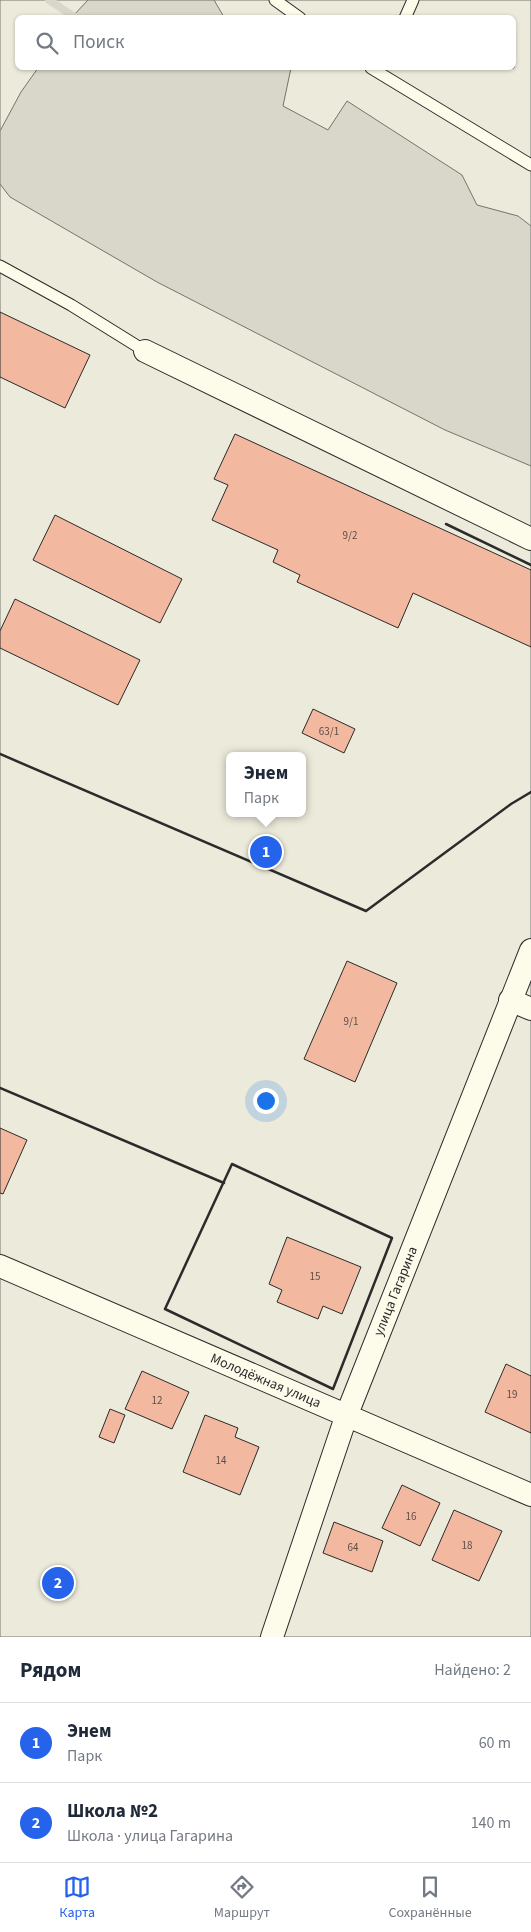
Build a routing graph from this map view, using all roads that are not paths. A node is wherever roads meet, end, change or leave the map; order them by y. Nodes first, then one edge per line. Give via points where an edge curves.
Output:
1 (275, 0) edge
2 (413, 0) edge
3 (296, 15) edge
4 (406, 15) edge
5 (378, 70) edge
6 (531, 165) edge
7 (0, 266) edge
8 (145, 351) joint
9 (531, 539) edge
10 (531, 950) edge
11 (510, 1000) junction
12 (531, 1009) edge
13 (0, 1266) edge
14 (347, 1414) junction
15 (531, 1495) edge
16 (272, 1637) edge

1 - 3 lane
2 - 4 lane
5 - 6 lane
7 - 8 lane
8 - 9 street
10 - 11 street, улица Гагарина
11 - 12 street
11 - 14 street, улица Гагарина
13 - 14 street, Молодёжная улица
14 - 15 street, Молодёжная улица
14 - 16 street, улица Гагарина

